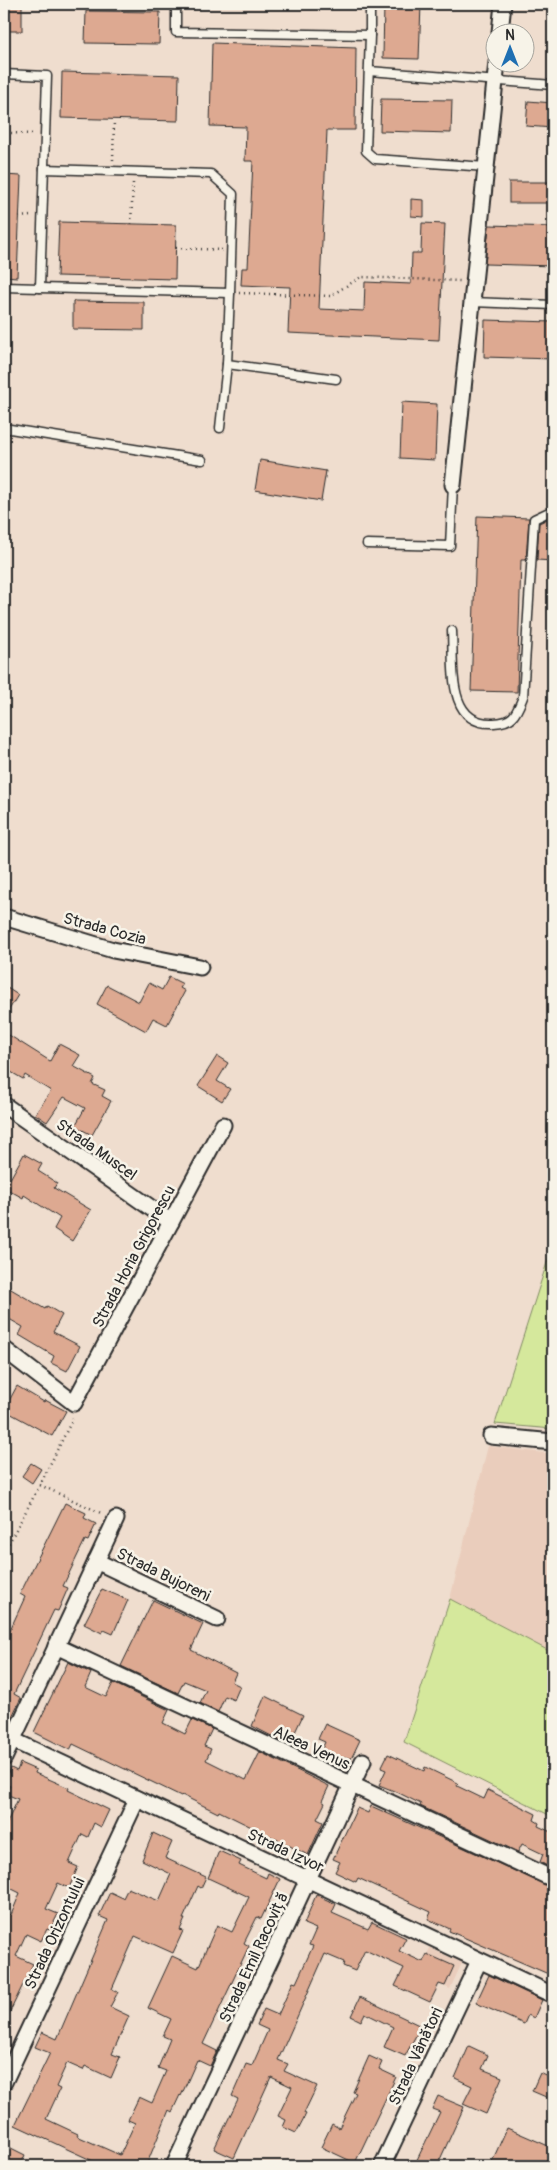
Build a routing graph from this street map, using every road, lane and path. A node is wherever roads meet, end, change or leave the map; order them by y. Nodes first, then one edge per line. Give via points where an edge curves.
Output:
1 (176, 4) edge
2 (370, 4) edge
3 (503, 4) edge
4 (501, 22) edge
5 (370, 35) junction
6 (369, 71) junction
7 (496, 72) edge
8 (4, 74) edge
9 (495, 80) junction
10 (553, 85) edge
11 (114, 120) dead end
12 (11, 133) dead end
13 (46, 134) junction
14 (486, 167) junction
15 (44, 169) junction
16 (112, 171) junction
17 (134, 172) junction
18 (131, 224) dead end
19 (176, 248) dead end
20 (232, 250) junction
21 (474, 281) junction
22 (4, 287) edge
23 (40, 288) junction
24 (230, 293) junction
25 (472, 302) junction
26 (553, 305) edge
27 (227, 364) junction
28 (336, 379) dead end
29 (4, 428) edge
30 (220, 428) dead end
31 (202, 460) dead end
32 (453, 485) joint
33 (553, 510) edge
34 (367, 544) dead end
35 (452, 631) dead end
36 (4, 917) edge
37 (200, 967) dead end
38 (4, 1105) edge
39 (223, 1125) dead end
40 (171, 1222) junction
41 (4, 1350) edge
42 (74, 1403) junction
43 (491, 1436) dead end
44 (553, 1442) edge
45 (40, 1485) junction
46 (116, 1519) joint
47 (4, 1552) edge
48 (96, 1561) junction
49 (217, 1619) dead end
50 (56, 1646) junction
51 (8, 1738) edge
52 (4, 1758) edge
53 (363, 1761) dead end
54 (352, 1785) junction
55 (137, 1799) junction
56 (308, 1880) junction
57 (553, 1880) edge
58 (479, 1961) junction
59 (553, 1996) edge
60 (4, 2082) edge
61 (174, 2166) edge
62 (382, 2166) edge

1 - 5 lane via 176,32
2 - 5 lane
3 - 4 street
5 - 6 lane
6 - 9 lane
6 - 14 lane via 366,151 375,159
7 - 9 street
8 - 13 lane via 48,76
9 - 10 lane
9 - 14 street
11 - 16 path
12 - 13 path
13 - 15 lane
14 - 21 street
15 - 16 lane
15 - 23 lane
16 - 17 lane
17 - 18 path
17 - 20 lane via 210,174 233,194
19 - 20 path
20 - 24 lane
21 - 24 path via 361,277 330,296
21 - 25 street
22 - 23 lane
23 - 24 lane
24 - 27 lane
25 - 26 lane
25 - 32 street
27 - 28 lane
27 - 30 lane
29 - 31 lane
32 - 34 lane via 450,546
33 - 35 lane via 534,519 523,697 516,715 505,723 484,724 467,716 462,709 455,689
36 - 37 street, Strada Cozia via 114,950
38 - 40 street, Strada Muscel
39 - 40 street, Strada Horia Grigorescu
40 - 42 street, Strada Horia Grigorescu
41 - 42 street
42 - 45 path via 76,1412
43 - 44 street
45 - 46 path
45 - 47 path
46 - 48 street
48 - 49 street, Strada Bujoreni
48 - 50 street
50 - 51 street
50 - 54 street, Aleea Venus
51 - 52 street
51 - 55 street, Strada Izvor
53 - 54 street, Strada Emil Racoviță
54 - 56 street, Strada Emil Racoviță
54 - 57 street, Aleea Venus
55 - 56 street, Strada Izvor
55 - 60 street, Strada Orizontului
56 - 58 street, Strada Izvor
56 - 61 street, Strada Emil Racoviță
58 - 59 street, Strada Izvor
58 - 62 street, Strada Vânători

